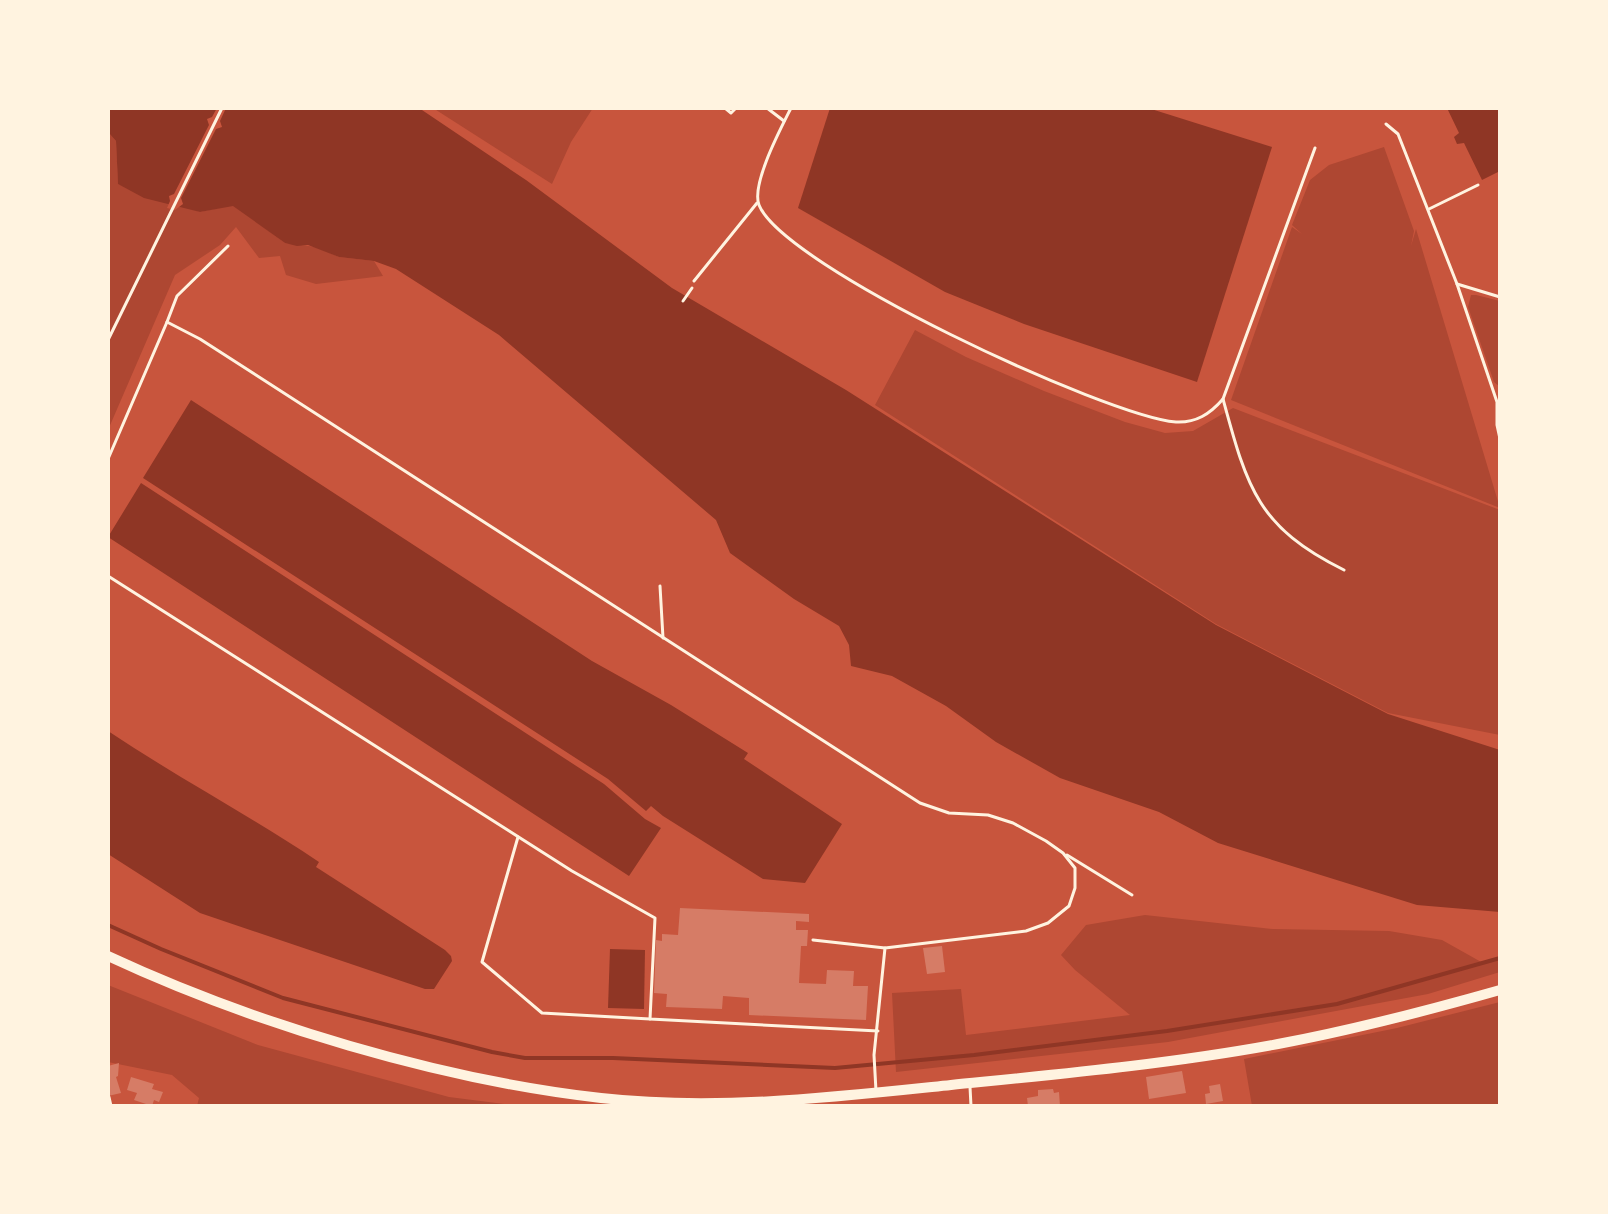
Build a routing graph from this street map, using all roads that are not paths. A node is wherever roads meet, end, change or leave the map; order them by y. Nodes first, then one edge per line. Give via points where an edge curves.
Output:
1 (222, 108) edge
2 (725, 108) edge
3 (736, 108) edge
4 (767, 108) edge
5 (791, 108) edge
6 (784, 121) junction
7 (1386, 124) dead end
8 (1315, 148) dead end
9 (1478, 185) dead end
10 (758, 203) junction
11 (1429, 209) junction
12 (228, 246) dead end
13 (694, 281) road end
14 (1457, 284) junction
15 (1500, 297) edge
16 (167, 322) junction
17 (108, 340) edge
18 (1223, 399) junction
19 (1498, 402) edge
20 (1500, 439) edge
21 (108, 459) edge
22 (1344, 570) dead end
23 (108, 576) edge
24 (660, 586) dead end
25 (663, 638) junction
26 (518, 836) junction
27 (1063, 853) junction
28 (1132, 895) dead end
29 (813, 940) dead end
30 (885, 948) junction
31 (108, 956) edge
32 (1500, 990) edge
33 (650, 1019) junction
34 (878, 1031) junction
35 (970, 1083) junction
36 (876, 1093) junction
37 (971, 1106) edge

1 - 17 lane
2 - 3 lane via 731,113
4 - 6 lane
5 - 6 lane
6 - 10 lane via 765,167
7 - 11 lane via 1398,134
8 - 18 lane
9 - 11 lane
10 - 13 lane
10 - 18 lane via 774,227 901,309 1067,386 1160,419 1192,422
11 - 14 lane
12 - 16 lane via 177,296
14 - 15 lane
14 - 19 lane
16 - 21 lane
16 - 25 lane
18 - 22 lane via 1252,492 1298,543
19 - 20 lane
23 - 26 lane
24 - 25 lane
25 - 27 lane via 920,803 936,811 1000,819
26 - 33 lane via 655,918
26 - 33 lane via 482,962 542,1013
27 - 28 lane
27 - 30 lane via 1075,868 1075,888 1069,906 1048,923 1026,931
29 - 30 lane
30 - 34 lane
31 - 36 main road via 282,1024 519,1085 604,1098 702,1102
32 - 35 main road via 1385,1022 1273,1045
33 - 34 lane
34 - 36 lane
35 - 36 main road
35 - 37 lane

